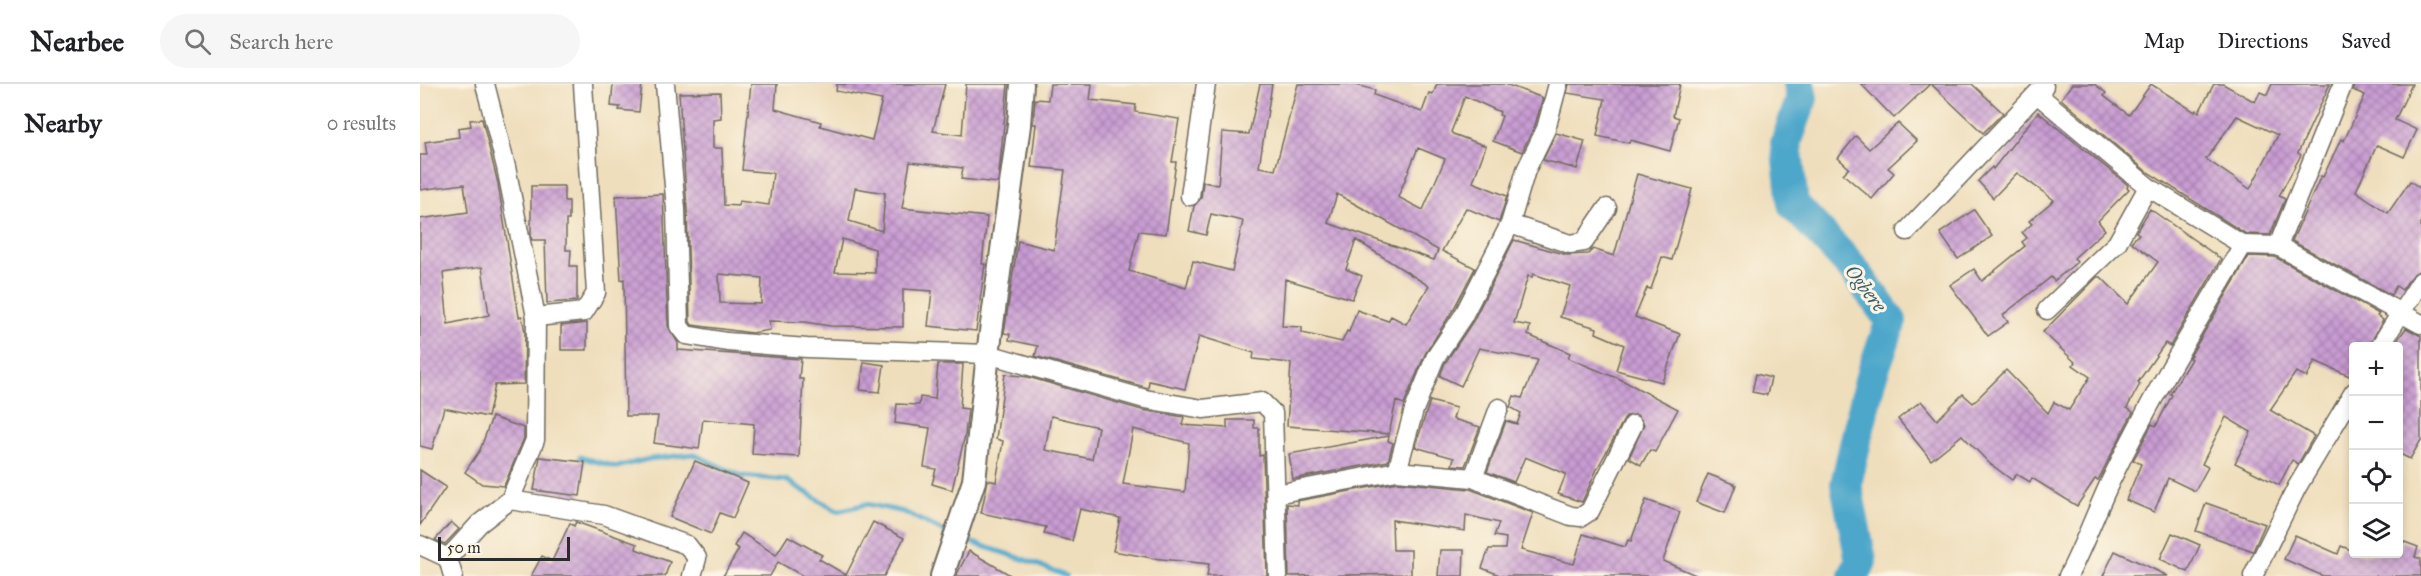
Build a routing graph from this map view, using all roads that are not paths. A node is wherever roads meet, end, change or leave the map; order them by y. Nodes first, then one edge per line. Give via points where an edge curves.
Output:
1 (485, 84) edge
2 (582, 84) edge
3 (665, 84) edge
4 (1022, 84) edge
5 (1206, 84) edge
6 (1558, 84) edge
7 (2343, 84) edge
8 (2041, 89) edge
9 (2148, 187) junction
10 (1190, 196) dead end
11 (1607, 208) dead end
12 (1510, 224) junction
13 (1907, 231) dead end
14 (2243, 245) junction
15 (2278, 246) junction
16 (2421, 281) edge
17 (2047, 310) dead end
18 (2400, 312) junction
19 (536, 317) junction
20 (2421, 324) edge
21 (2382, 342) edge
22 (988, 354) junction
23 (2352, 396) edge
24 (1499, 408) dead end
25 (1633, 425) dead end
26 (1397, 471) junction
27 (1473, 478) junction
28 (1276, 494) junction
29 (510, 500) junction
30 (420, 545) edge
31 (448, 558) junction
32 (453, 576) edge
33 (692, 576) edge
34 (942, 576) edge
35 (1278, 576) edge
36 (2068, 576) edge
37 (2253, 576) edge

1 - 19 street
2 - 19 street via 596,293 584,312
3 - 22 street via 676,209 679,326 686,335 807,348
4 - 22 street
5 - 10 street
6 - 12 street via 1546,129 1526,170
7 - 15 street
8 - 9 street
8 - 13 street
9 - 14 street
9 - 17 street via 2117,243
11 - 12 street via 1584,242 1570,244
12 - 26 street via 1463,315 1435,358 1414,410
14 - 15 street
14 - 36 street via 2177,355 2110,481
15 - 18 street
16 - 18 street
18 - 20 street
18 - 21 street
19 - 29 street via 534,440
22 - 28 street via 1145,399 1203,409 1262,402 1273,413
22 - 34 street via 974,481
23 - 37 street via 2297,487
24 - 27 street
25 - 27 street via 1590,511 1581,517
26 - 27 street
26 - 28 street
28 - 35 street
29 - 31 street via 479,524
29 - 33 street via 604,515 687,545 697,558
30 - 31 street
31 - 32 street

